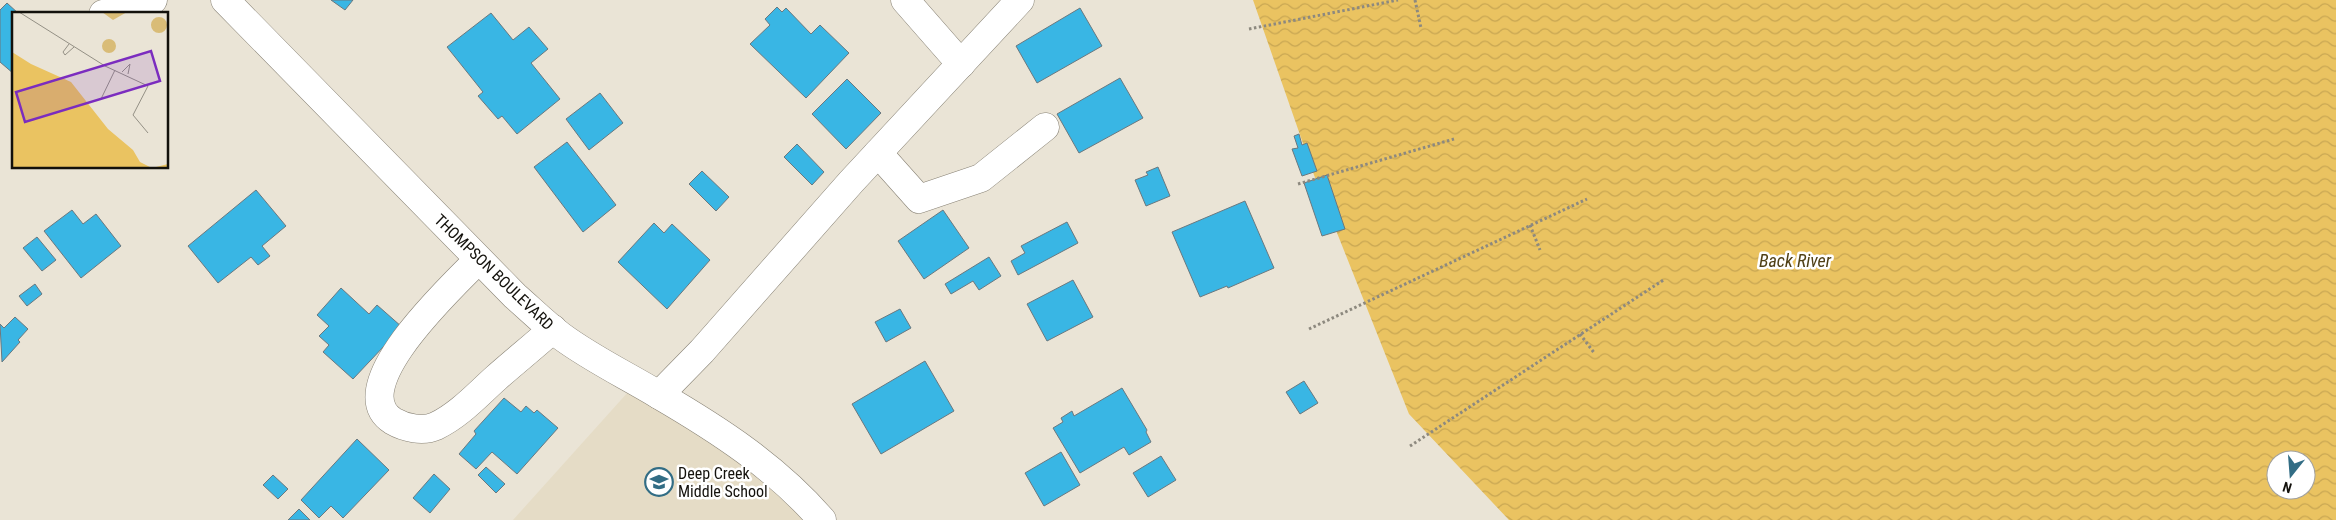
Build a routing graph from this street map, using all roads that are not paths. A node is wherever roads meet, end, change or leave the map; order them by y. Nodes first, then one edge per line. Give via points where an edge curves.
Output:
1 (153, 0) edge
2 (225, 0) edge
3 (905, 0) edge
4 (1020, 0) edge
5 (110, 12) edge
6 (960, 64) junction
7 (1046, 127) dead end
8 (878, 153) junction
9 (478, 260) junction
10 (553, 329) junction
11 (659, 395) junction
12 (822, 520) edge

1 - 5 street
2 - 9 street, THOMPSON BOULEVARD
3 - 6 street
4 - 6 street
6 - 8 street
7 - 8 street via 981,178 919,200
8 - 11 street
9 - 10 street, THOMPSON BOULEVARD
9 - 10 street via 418,323 398,351 379,388 379,404 388,417 405,428 435,426 464,407
10 - 11 street, THOMPSON BOULEVARD via 599,361
11 - 12 street, THOMPSON BOULEVARD via 738,444 803,498

